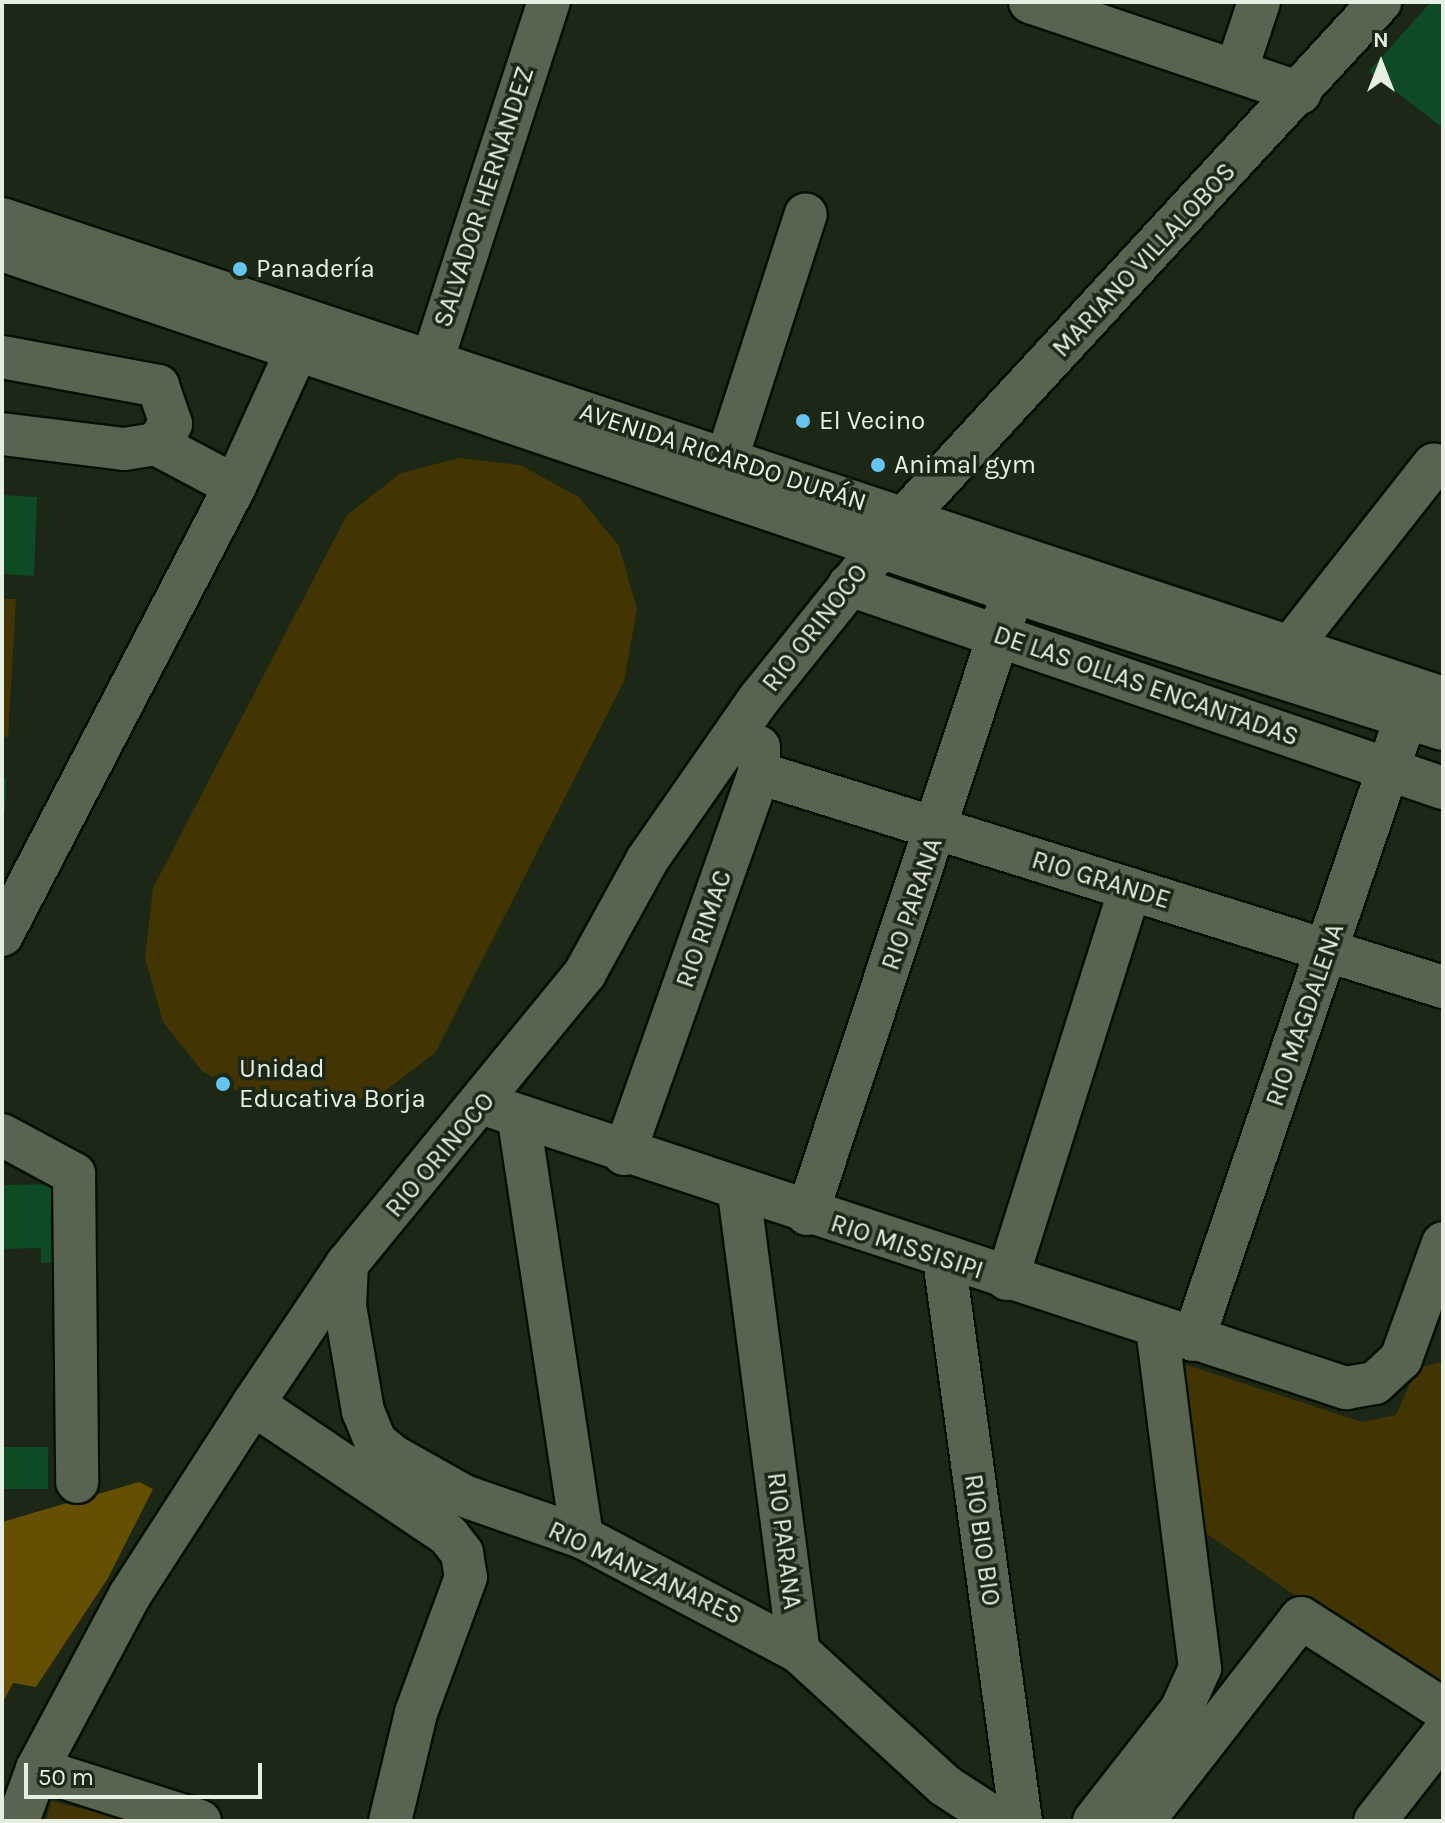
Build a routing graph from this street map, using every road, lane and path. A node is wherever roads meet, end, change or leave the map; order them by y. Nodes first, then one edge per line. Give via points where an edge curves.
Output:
1 (549, 2) edge
2 (1030, 2) edge
3 (1259, 2) edge
4 (1380, 2) edge
5 (1085, 10) edge
6 (1237, 68) junction
7 (1300, 93) junction
8 (806, 214) dead end
9 (2, 219) edge
10 (2, 250) edge
11 (297, 350) junction
12 (2, 357) edge
13 (427, 377) junction
14 (2, 434) edge
15 (156, 444) junction
16 (727, 458) junction
17 (1434, 464) dead end
18 (235, 486) junction
19 (892, 531) junction
20 (849, 585) junction
21 (1013, 592) junction
22 (996, 634) junction
23 (1291, 646) junction
24 (759, 699) junction
25 (1427, 708) edge
26 (1388, 770) junction
27 (759, 773) junction
28 (1443, 788) edge
29 (937, 829) junction
30 (1130, 889) junction
31 (2, 935) edge
32 (1327, 950) junction
33 (1443, 987) edge
34 (501, 1112) junction
35 (2, 1135) edge
36 (624, 1154) junction
37 (739, 1192) junction
38 (807, 1214) junction
39 (1443, 1243) edge
40 (944, 1259) junction
41 (347, 1264) junction
42 (1007, 1279) junction
43 (1430, 1327) edge
44 (1175, 1334) junction
45 (253, 1404) junction
46 (77, 1482) dead end
47 (582, 1537) junction
48 (799, 1652) junction
49 (1443, 1709) edge
50 (1443, 1734) edge
51 (37, 1769) junction
52 (18, 1821) edge
53 (200, 1821) edge
54 (390, 1821) edge
55 (999, 1821) edge
56 (1021, 1821) edge
57 (1094, 1821) edge
58 (1143, 1821) edge
59 (1375, 1821) edge

1 - 13 street, SALVADOR HERNANDEZ
2 - 5 street
3 - 6 street
4 - 7 street, MARIANO VILLALOBOS
5 - 6 street
6 - 7 street
7 - 19 street, MARIANO VILLALOBOS
8 - 16 street
9 - 13 street, AVENIDA RICARDO DURÁN
10 - 11 street, AVENIDA RICARDO DURÁN
11 - 13 street, AVENIDA RICARDO DURÁN
11 - 18 street
12 - 15 street via 158,386 171,424
13 - 16 street, AVENIDA RICARDO DURÁN
13 - 19 street, AVENIDA RICARDO DURÁN
14 - 15 street via 124,449
15 - 18 street
16 - 19 street, AVENIDA RICARDO DURÁN
17 - 23 street
18 - 31 street
19 - 20 street, RIO ORINOCO
19 - 21 street, AVENIDA RICARDO DURÁN
19 - 23 street, AVENIDA RICARDO DURÁN
20 - 22 street, DE LAS OLLAS ENCANTADAS
20 - 24 street, RIO ORINOCO
21 - 22 street, RIO PARANA
21 - 25 street, AVENIDA RICARDO DURÁN
22 - 26 street, DE LAS OLLAS ENCANTADAS
22 - 29 street, RIO PARANA
23 - 25 street, AVENIDA RICARDO DURÁN
24 - 27 street, RIO RIMAC
24 - 34 street, RIO ORINOCO via 647,860
25 - 26 street, RIO MAGDALENA
26 - 28 street, DE LAS OLLAS ENCANTADAS
26 - 32 street, RIO MAGDALENA
27 - 29 street, RIO GRANDE
27 - 36 street, RIO RIMAC
29 - 30 street, RIO GRANDE
29 - 38 street, RIO PARANA
30 - 32 street, RIO GRANDE
30 - 42 street
32 - 33 street, RIO GRANDE
32 - 44 street, RIO MAGDALENA
34 - 36 street, RIO MISSISIPI
34 - 41 street, RIO ORINOCO
34 - 47 street
35 - 46 street via 74,1174
36 - 37 street, RIO MISSISIPI
37 - 38 street, RIO MISSISIPI
37 - 48 street, RIO PARANA
38 - 40 street, RIO MISSISIPI
39 - 43 street
40 - 42 street, RIO MISSISIPI
40 - 56 street, RIO BIO BIO
41 - 45 street, RIO ORINOCO
41 - 47 street, RIO MANZANARES via 350,1340 375,1441 464,1496
42 - 44 street, RIO MISSISIPI
43 - 44 street, RIO MISSISIPI via 1375,1383 1331,1385
44 - 57 street, RIO MAGDALENA via 1200,1668 1181,1710
45 - 51 street, RIO ORINOCO via 130,1595
45 - 54 street via 448,1535 462,1553 466,1577 416,1713
47 - 48 street, RIO MANZANARES
48 - 55 street, RIO MANZANARES via 944,1785
49 - 58 street via 1301,1618
50 - 59 street
51 - 52 street, RIO ORINOCO
51 - 53 street

